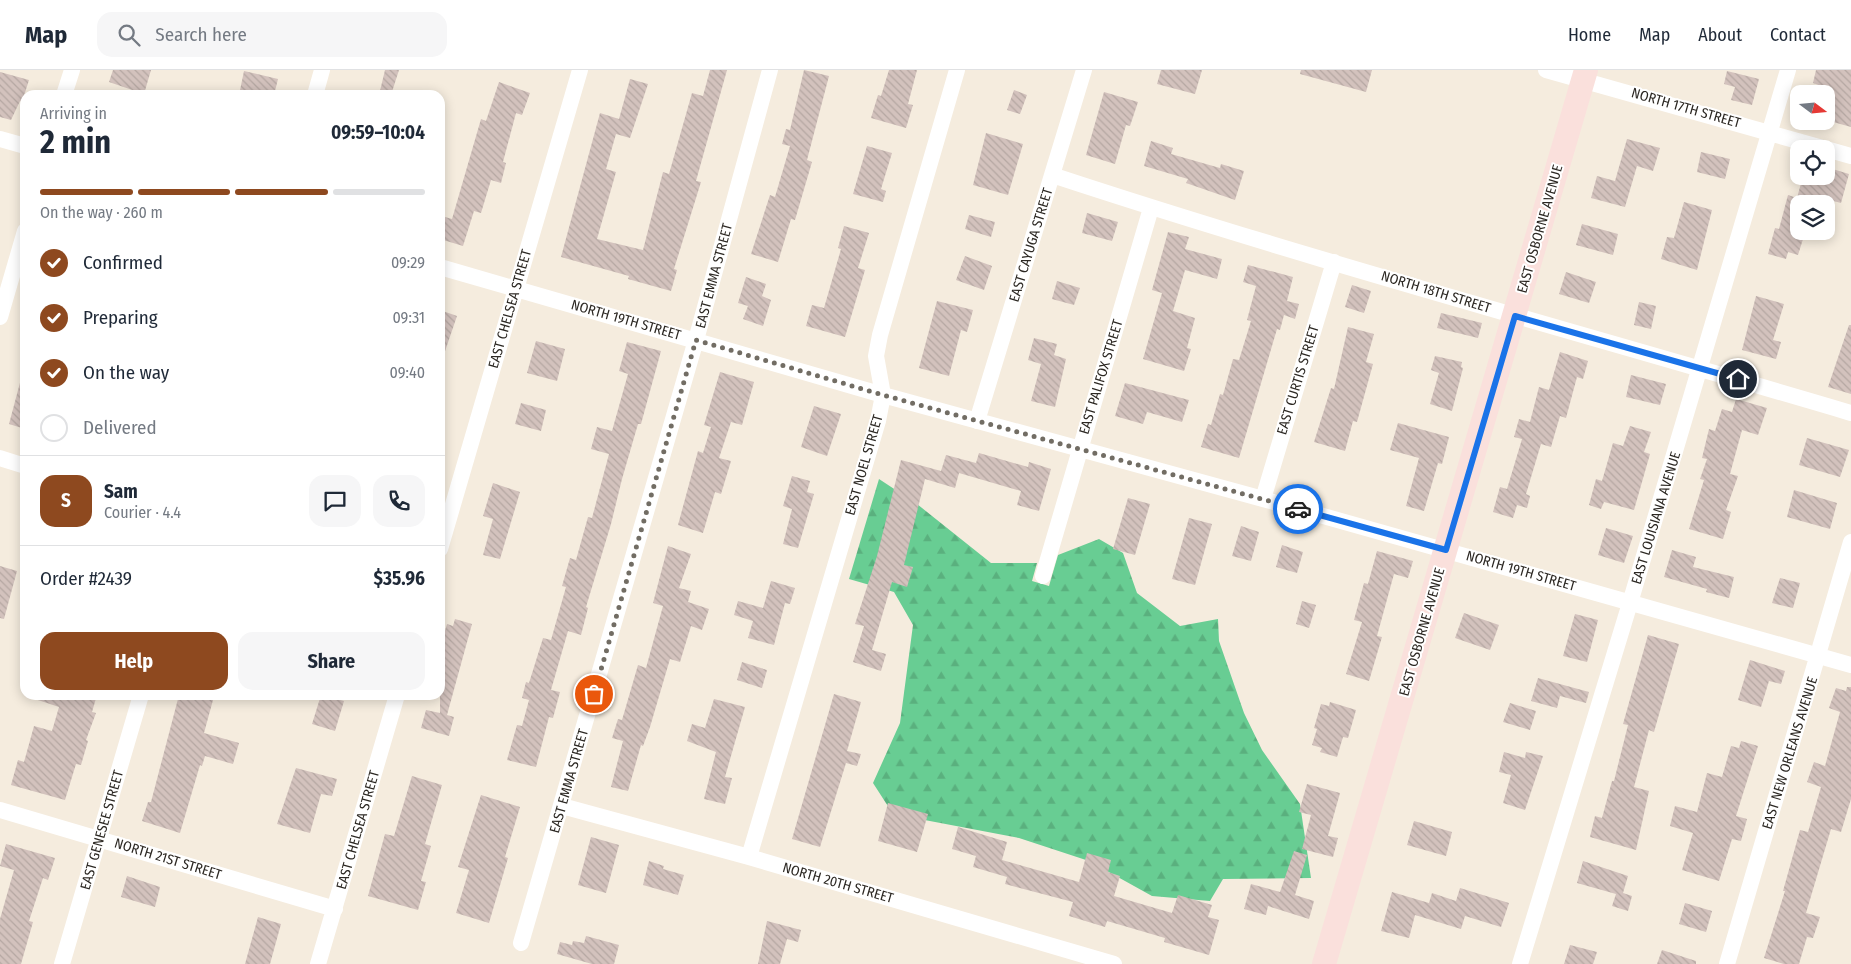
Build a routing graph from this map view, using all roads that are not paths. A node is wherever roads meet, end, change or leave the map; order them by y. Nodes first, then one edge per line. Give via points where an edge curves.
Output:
1 (72, 70) edge
2 (322, 70) edge
3 (580, 70) edge
4 (770, 70) edge
5 (957, 70) edge
6 (1084, 70) edge
7 (1546, 70) edge
8 (1788, 70) edge
9 (1585, 75) edge
10 (66, 90) edge
11 (316, 90) edge
12 (1770, 132) junction
13 (0, 139) edge
14 (1796, 140) edge
15 (20, 145) edge
16 (1835, 152) edge
17 (1851, 156) edge
18 (1052, 175) junction
19 (1151, 208) junction
20 (20, 248) edge
21 (1334, 262) junction
22 (445, 267) edge
23 (516, 288) junction
24 (1515, 316) junction
25 (0, 317) edge
26 (696, 340) junction
27 (1701, 368) junction
28 (883, 395) junction
29 (1851, 412) edge
30 (977, 421) junction
31 (1079, 448) junction
32 (0, 458) edge
33 (20, 464) edge
34 (1263, 499) junction
35 (445, 532) edge
36 (1851, 542) edge
37 (1446, 550) junction
38 (1043, 576) dead end
39 (1630, 603) junction
40 (1819, 656) junction
41 (1851, 665) edge
42 (140, 700) edge
43 (396, 700) edge
44 (562, 806) junction
45 (0, 810) edge
46 (99, 839) junction
47 (749, 857) junction
48 (335, 909) junction
49 (521, 943) dead end
50 (62, 964) edge
51 (318, 964) edge
52 (1114, 964) edge
53 (1324, 964) edge
54 (1520, 964) edge
55 (1727, 964) edge

1 - 10 street
2 - 11 street
3 - 23 street, EAST CHELSEA STREET
4 - 26 street, EAST EMMA STREET
5 - 28 street, EAST NOEL STREET via 880,335 876,356
6 - 18 street, EAST CAYUGA STREET
7 - 9 street, NORTH 17TH STREET
8 - 12 street, EAST LOUISIANA AVENUE
9 - 12 street, NORTH 17TH STREET
9 - 24 street, EAST OSBORNE AVENUE
12 - 14 street, NORTH 17TH STREET
12 - 27 street, EAST LOUISIANA AVENUE
13 - 15 street
16 - 17 street, NORTH 17TH STREET
18 - 19 street, NORTH 18TH STREET
18 - 30 street, EAST CAYUGA STREET
19 - 21 street, NORTH 18TH STREET
19 - 31 street, EAST PALIFOX STREET
20 - 25 street
21 - 24 street, NORTH 18TH STREET
21 - 34 street, EAST CURTIS STREET
22 - 23 street, NORTH 19TH STREET
23 - 26 street, NORTH 19TH STREET
23 - 35 street, EAST CHELSEA STREET
24 - 27 street, NORTH 18TH STREET
24 - 37 street, EAST OSBORNE AVENUE
26 - 28 street, NORTH 19TH STREET
26 - 44 street, EAST EMMA STREET
27 - 29 street, NORTH 18TH STREET
27 - 39 street, EAST LOUISIANA AVENUE
28 - 30 street, NORTH 19TH STREET
28 - 47 street, EAST NOEL STREET
30 - 31 street, NORTH 19TH STREET
31 - 34 street, NORTH 19TH STREET
31 - 38 street, EAST PALIFOX STREET
32 - 33 street
34 - 37 street, NORTH 19TH STREET
36 - 40 street, EAST NEW ORLEANS AVENUE
37 - 39 street, NORTH 19TH STREET
37 - 53 street, EAST OSBORNE AVENUE
39 - 40 street, NORTH 19TH STREET
39 - 54 street, EAST LOUISIANA AVENUE
40 - 41 street, NORTH 19TH STREET
40 - 55 street, EAST NEW ORLEANS AVENUE
42 - 46 street, EAST GENESEE STREET
43 - 48 street, EAST CHELSEA STREET
44 - 47 street, NORTH 20TH STREET
44 - 49 street, EAST EMMA STREET
45 - 46 street, NORTH 21ST STREET
46 - 48 street, NORTH 21ST STREET
46 - 50 street, EAST GENESEE STREET
47 - 52 street, NORTH 20TH STREET
48 - 51 street, EAST CHELSEA STREET

